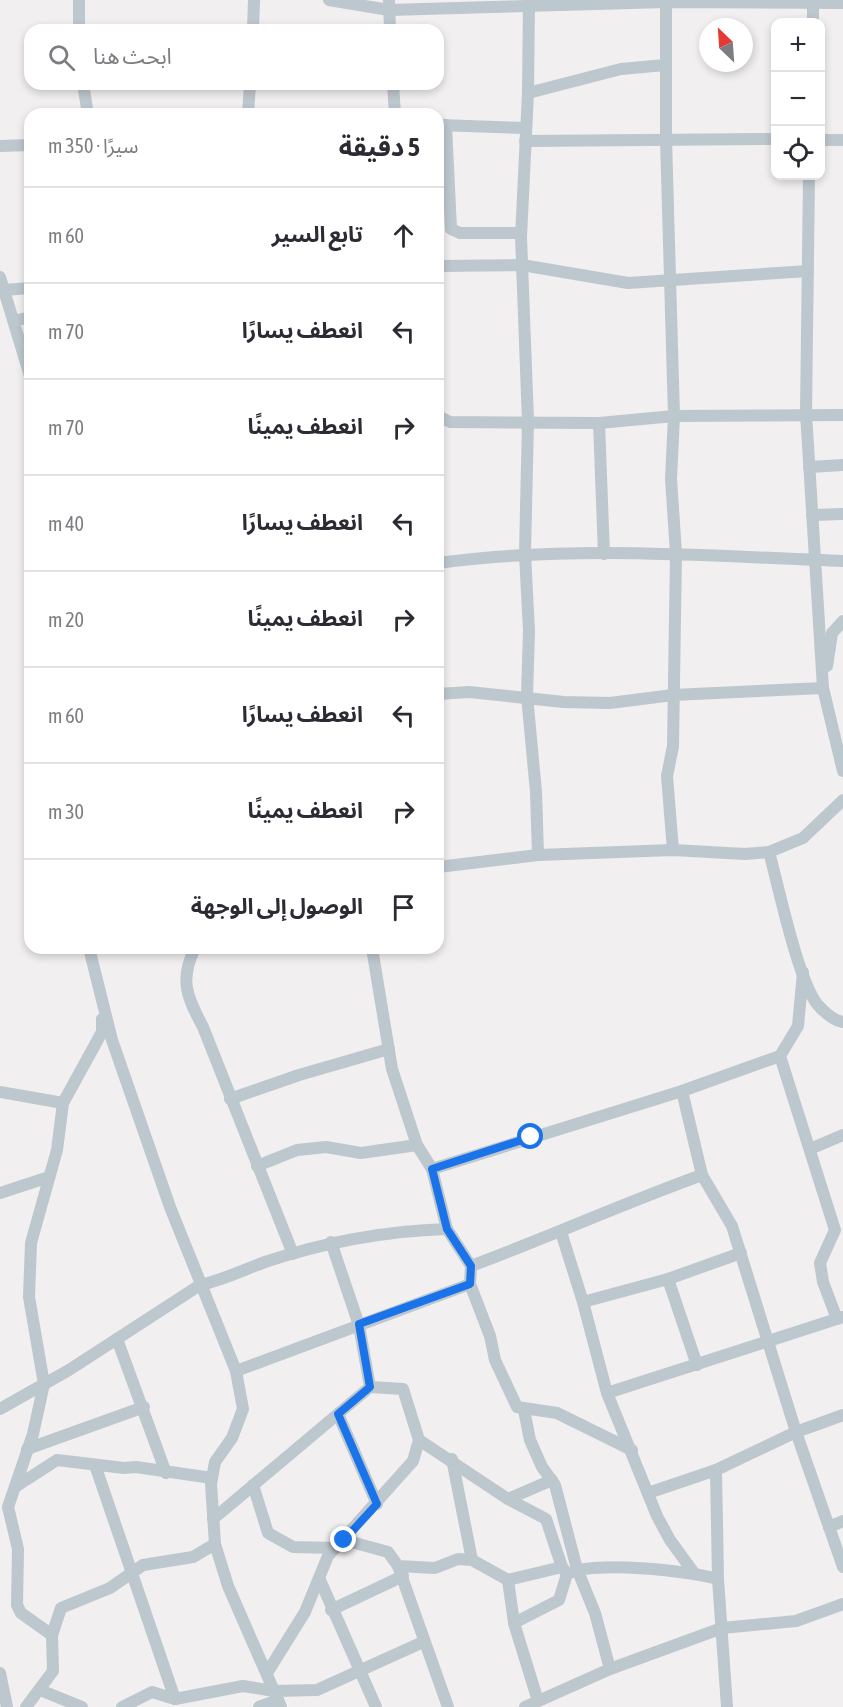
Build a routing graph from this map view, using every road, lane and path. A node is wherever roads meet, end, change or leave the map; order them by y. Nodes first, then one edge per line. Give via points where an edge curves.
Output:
1 (79, 0) edge
2 (254, 0) edge
3 (329, 0) edge
4 (666, 1) edge
5 (529, 2) edge
6 (813, 2) edge
7 (843, 3) edge
8 (389, 5) edge
9 (813, 18) edge
10 (79, 24) edge
11 (253, 24) edge
12 (390, 24) edge
13 (665, 65) junction
14 (84, 90) edge
15 (250, 90) edge
16 (393, 90) edge
17 (528, 93) junction
18 (87, 108) edge
19 (248, 108) edge
20 (395, 108) edge
21 (444, 125) edge
22 (525, 135) junction
23 (666, 140) junction
24 (771, 140) edge
25 (825, 140) edge
26 (843, 140) edge
27 (0, 146) edge
28 (24, 146) edge
29 (444, 148) edge
30 (809, 180) edge
31 (521, 233) junction
32 (522, 265) junction
33 (444, 266) edge
34 (808, 271) junction
35 (0, 277) edge
36 (671, 282) junction
37 (24, 288) edge
38 (4, 290) junction
39 (24, 318) edge
40 (14, 321) junction
41 (24, 355) edge
42 (806, 413) junction
43 (843, 415) edge
44 (674, 416) junction
45 (444, 419) edge
46 (528, 421) junction
47 (599, 423) junction
48 (843, 465) edge
49 (809, 467) junction
50 (812, 514) junction
51 (843, 514) edge
52 (676, 553) junction
53 (525, 554) junction
54 (604, 554) junction
55 (815, 560) junction
56 (444, 561) edge
57 (843, 561) edge
58 (843, 621) edge
59 (824, 688) junction
60 (444, 693) edge
61 (673, 695) junction
62 (526, 696) junction
63 (843, 771) edge
64 (843, 800) edge
65 (673, 850) junction
66 (769, 852) junction
67 (538, 855) junction
68 (444, 866) edge
69 (90, 954) edge
70 (192, 954) edge
71 (373, 954) edge
72 (802, 972) junction
73 (100, 994) junction
74 (843, 1022) edge
75 (388, 1049) junction
76 (780, 1056) junction
77 (682, 1090) junction
78 (0, 1092) edge
79 (230, 1099) junction
80 (63, 1103) junction
81 (843, 1135) edge
82 (417, 1145) junction
83 (810, 1149) junction
84 (257, 1166) junction
85 (432, 1169) junction
86 (702, 1174) junction
87 (49, 1177) junction
88 (0, 1193) edge
89 (447, 1229) junction
90 (561, 1232) junction
91 (331, 1242) junction
92 (741, 1253) junction
93 (293, 1254) junction
94 (471, 1266) junction
95 (668, 1279) junction
96 (470, 1284) junction
97 (200, 1285) junction
98 (584, 1302) junction
99 (840, 1318) edge
100 (359, 1324) junction
101 (117, 1339) junction
102 (768, 1342) junction
103 (697, 1365) junction
104 (236, 1371) junction
105 (44, 1384) junction
106 (370, 1387) junction
107 (607, 1393) junction
108 (144, 1407) junction
109 (0, 1409) edge
110 (524, 1410) junction
111 (338, 1414) junction
112 (843, 1415) edge
113 (796, 1432) junction
114 (419, 1440) junction
115 (27, 1449) junction
116 (632, 1450) junction
117 (452, 1459) junction
118 (95, 1465) junction
119 (716, 1470) junction
120 (166, 1473) junction
121 (212, 1478) junction
122 (552, 1480) junction
123 (254, 1485) junction
124 (15, 1487) junction
125 (648, 1493) junction
126 (508, 1499) junction
127 (377, 1504) junction
128 (563, 1514) junction
129 (213, 1519) junction
130 (546, 1519) junction
131 (843, 1521) edge
132 (829, 1527) junction
133 (215, 1544) junction
134 (340, 1544) junction
135 (472, 1560) junction
136 (843, 1567) edge
137 (568, 1570) junction
138 (132, 1571) junction
139 (400, 1571) junction
140 (694, 1573) junction
141 (718, 1579) junction
142 (320, 1580) junction
143 (508, 1580) junction
144 (843, 1604) edge
145 (331, 1610) junction
146 (514, 1623) junction
147 (722, 1628) junction
148 (52, 1635) junction
149 (423, 1642) junction
150 (610, 1669) junction
151 (361, 1672) junction
152 (0, 1673) edge
153 (267, 1673) junction
154 (40, 1690) junction
155 (152, 1692) junction
156 (175, 1699) junction
157 (278, 1700) edge
158 (538, 1701) junction
159 (7, 1707) edge
160 (26, 1707) edge
161 (82, 1707) edge
162 (122, 1707) edge
163 (158, 1707) edge
164 (259, 1707) edge
165 (376, 1707) edge
166 (448, 1707) edge
167 (525, 1707) edge
168 (727, 1707) edge

1 - 10 street
2 - 11 street
3 - 8 street
4 - 5 street
4 - 6 street
4 - 13 street
5 - 8 street
5 - 17 street
6 - 7 street
6 - 9 street
8 - 12 street
13 - 17 street via 621,69
13 - 23 street
14 - 18 street
15 - 19 street
16 - 20 street
17 - 22 street
21 - 22 street
22 - 23 street
22 - 31 street
23 - 24 street
23 - 36 street
25 - 26 street
27 - 28 street
29 - 31 street via 451,229
30 - 34 street
31 - 32 street
32 - 33 street
32 - 36 street via 620,283
32 - 46 street
34 - 36 street
34 - 42 street
35 - 38 street
36 - 44 street
37 - 38 street
38 - 40 street
39 - 40 street
40 - 41 street
42 - 43 street
42 - 44 street
42 - 49 street
44 - 47 street
44 - 52 street via 671,479
45 - 46 street
46 - 47 street
46 - 53 street
47 - 54 street
48 - 49 street
49 - 50 street
50 - 51 street
50 - 55 street
52 - 54 street
52 - 55 street
52 - 61 street
53 - 54 street
53 - 56 street
53 - 62 street via 529,631
55 - 57 street
55 - 59 street
58 - 59 street via 832,633
59 - 61 street
59 - 63 street
60 - 62 street
61 - 62 street via 610,703
61 - 65 street via 673,746 667,776
62 - 67 street
64 - 66 street via 803,838
65 - 66 street
65 - 67 street
66 - 72 street
67 - 68 street
69 - 73 street
70 - 79 street via 186,966 186,986
71 - 75 street
72 - 74 street via 817,1004
72 - 76 street via 798,1026
73 - 80 street via 102,1032
73 - 97 street via 112,1040
75 - 79 street
75 - 82 street
76 - 77 street
76 - 83 street
77 - 85 street
77 - 86 street
78 - 80 street
79 - 84 street
80 - 87 street
81 - 83 street
82 - 84 street via 361,1153 326,1147 297,1150
82 - 85 street
83 - 99 street via 835,1230 820,1263 823,1282
84 - 93 street
85 - 89 street
86 - 90 street via 617,1205
86 - 92 street via 732,1226
87 - 88 street
87 - 105 street via 31,1243 29,1267 29,1297
89 - 91 street via 397,1230
89 - 94 street
90 - 94 street
90 - 98 street
91 - 93 street
91 - 100 street
92 - 95 street
92 - 102 street
93 - 97 street
94 - 96 street
95 - 98 street
95 - 103 street
96 - 100 street
96 - 110 street via 495,1360 517,1407
97 - 101 street
97 - 104 street
98 - 107 street
99 - 102 street
100 - 104 street
100 - 106 street
101 - 105 street
101 - 108 street
102 - 103 street
102 - 113 street
103 - 107 street
104 - 121 street via 243,1409 232,1438 215,1462
105 - 109 street
105 - 115 street
106 - 111 street
106 - 114 street via 403,1389
107 - 116 street
108 - 115 street
108 - 120 street
110 - 116 street via 557,1413
110 - 122 street via 530,1440
111 - 123 street
111 - 127 street
112 - 113 street
113 - 119 street
113 - 132 street
114 - 117 street
114 - 127 street via 413,1461
115 - 124 street
116 - 125 street
117 - 126 street
117 - 135 street
118 - 120 street
118 - 124 street via 57,1460
118 - 138 street
119 - 125 street
119 - 141 street
120 - 121 street
121 - 129 street
122 - 126 street
122 - 128 street
123 - 129 street
123 - 134 street via 268,1533 292,1547
124 - 148 street via 8,1507 18,1549 18,1605 21,1613
125 - 140 street via 670,1540
126 - 130 street
127 - 134 street
128 - 130 street
128 - 137 street
129 - 133 street
130 - 137 street
131 - 132 street
132 - 136 street
133 - 138 street via 193,1557 158,1561
133 - 153 street via 228,1586
134 - 139 street via 388,1552
134 - 142 street via 328,1556
135 - 139 street via 458,1559 435,1568
135 - 143 street
137 - 140 street
137 - 143 street
137 - 146 street via 559,1600
137 - 150 street via 595,1613
138 - 148 street via 110,1588 61,1608
138 - 156 street
139 - 145 street
139 - 149 street
140 - 141 street
141 - 147 street
142 - 145 street
142 - 153 street
143 - 146 street
144 - 147 street via 796,1621
145 - 151 street
146 - 158 street
147 - 150 street
147 - 168 street
148 - 154 street via 55,1664
149 - 151 street
149 - 166 street
150 - 158 street
151 - 157 street
151 - 165 street
152 - 159 street
153 - 157 street
154 - 160 street
154 - 161 street
155 - 156 street
155 - 162 street
155 - 163 street
156 - 157 street via 243,1686
157 - 164 street
158 - 167 street

